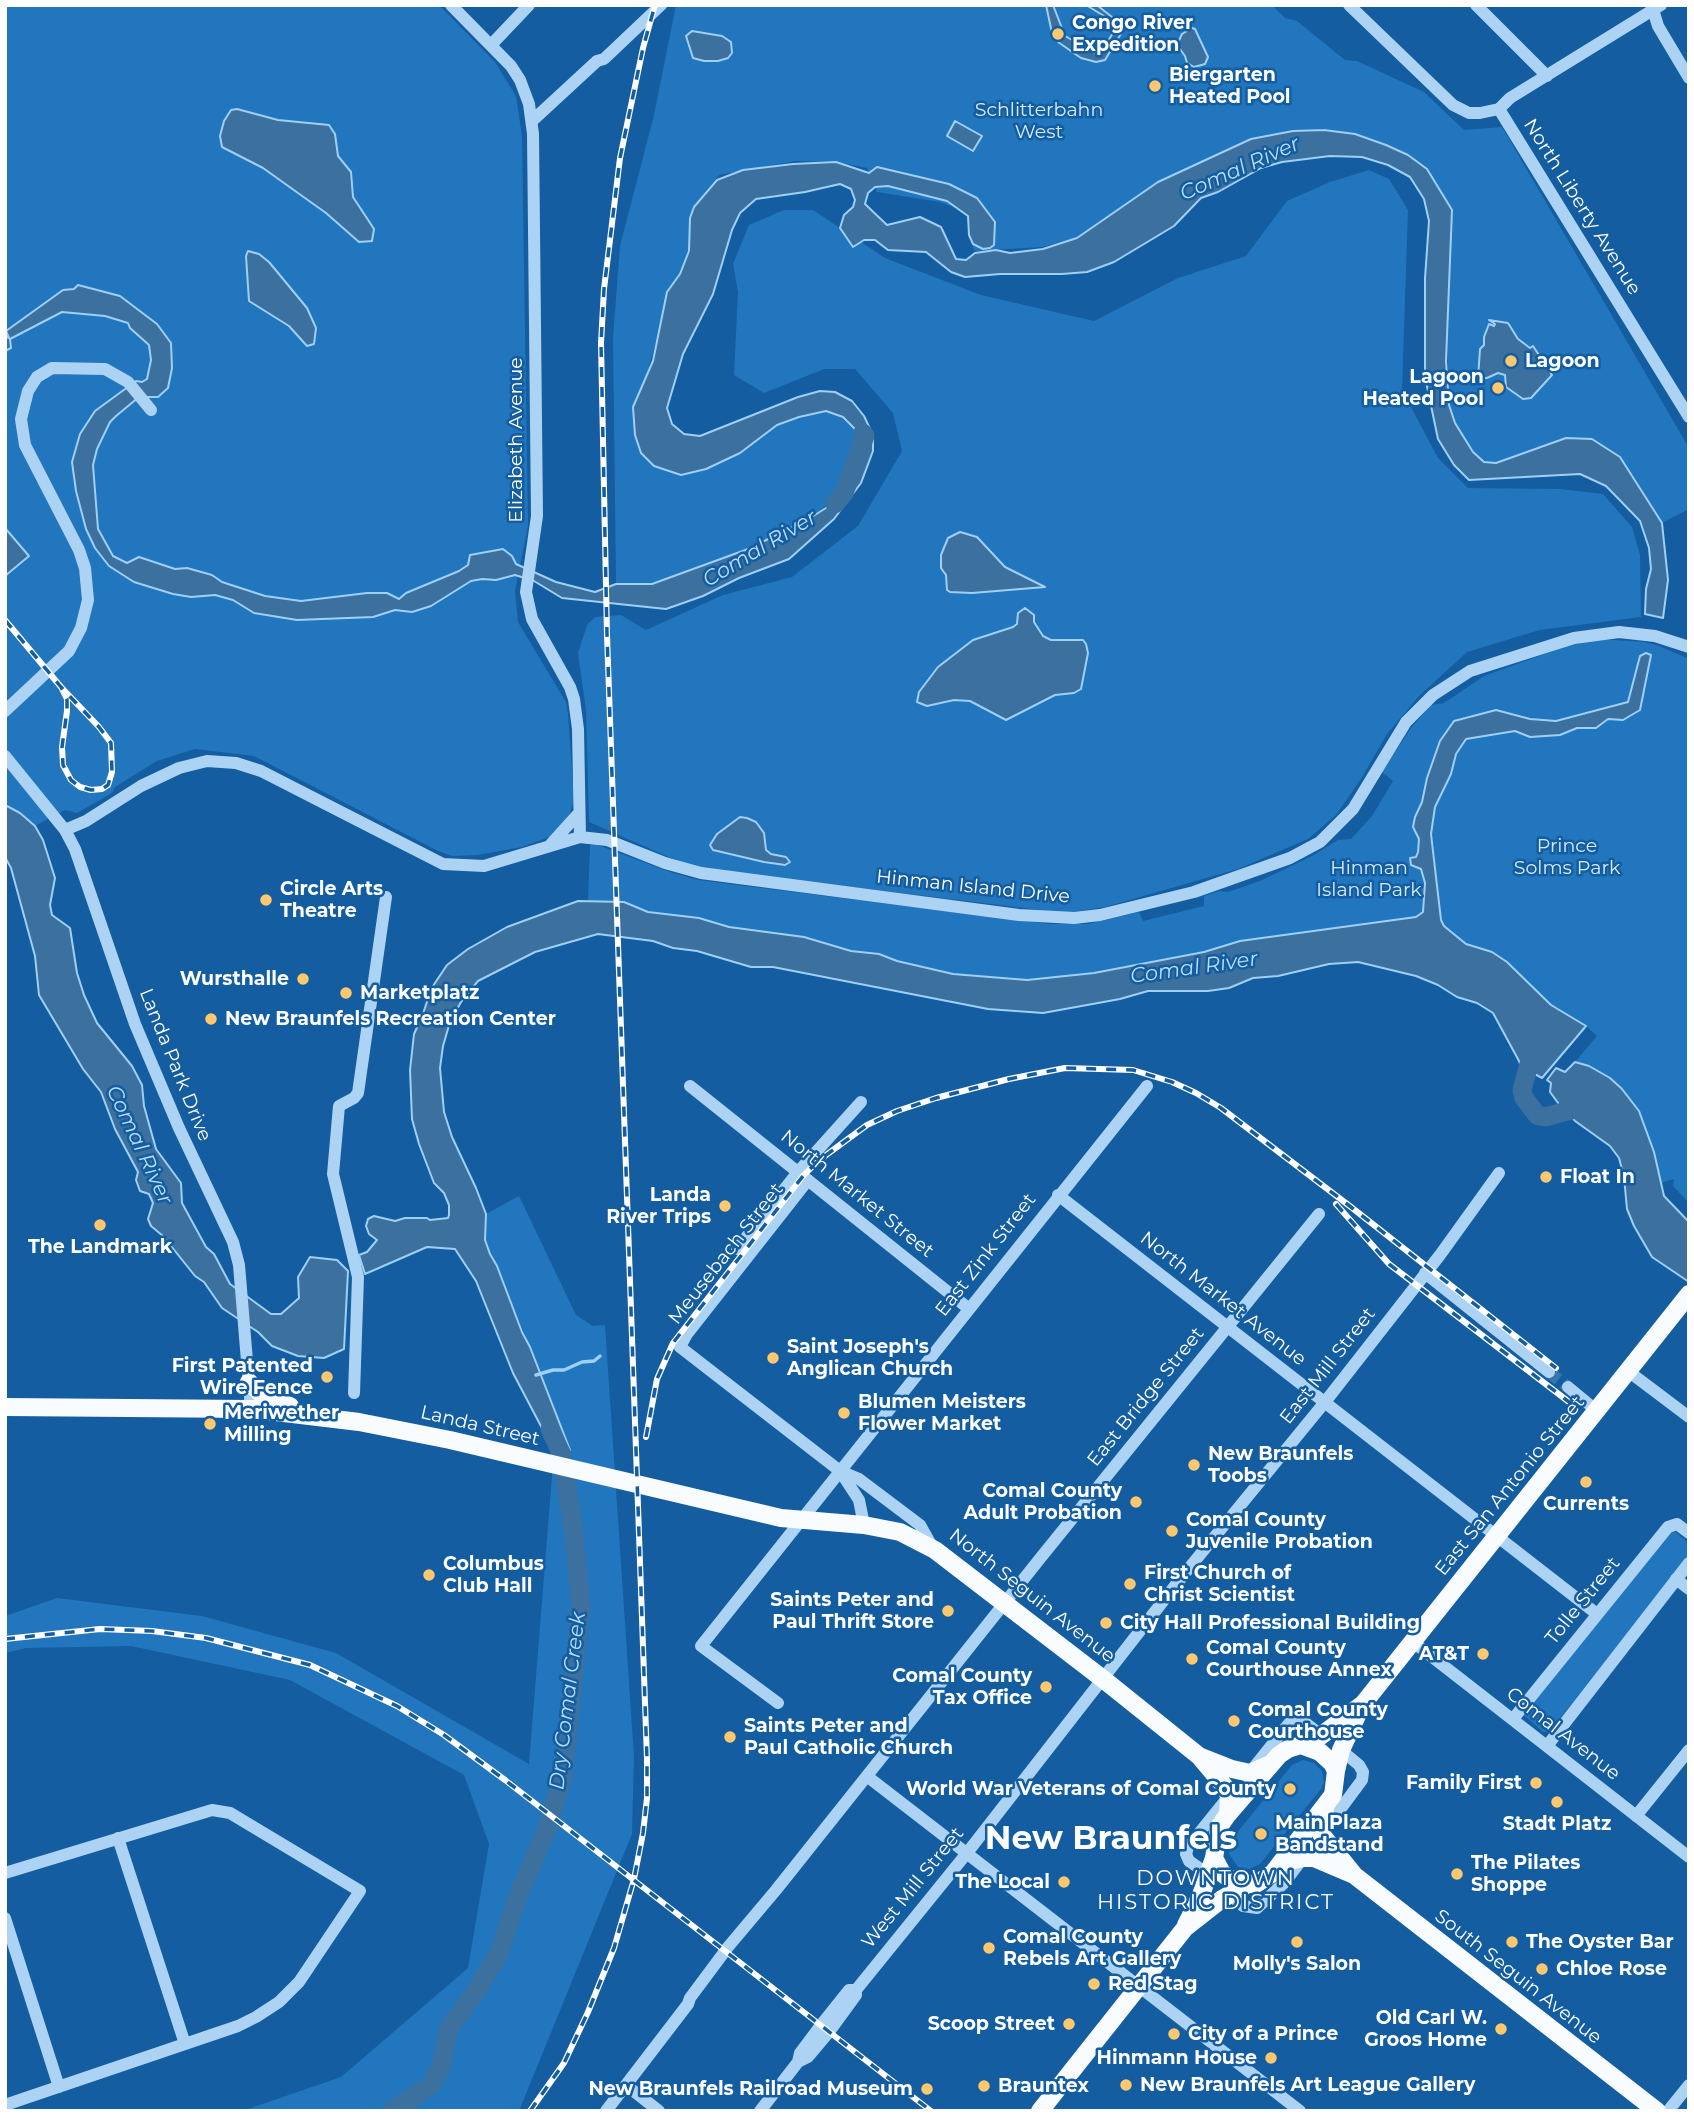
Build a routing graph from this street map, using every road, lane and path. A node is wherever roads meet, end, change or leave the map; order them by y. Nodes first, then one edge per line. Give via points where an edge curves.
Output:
1 (451, 5) edge
2 (529, 5) edge
3 (650, 5) edge
4 (661, 5) edge
5 (1349, 5) edge
6 (1476, 5) edge
7 (1655, 7) edge
8 (491, 45) junction
9 (597, 61) junction
10 (1547, 76) junction
11 (1689, 78) edge
12 (1499, 109) junction
13 (532, 121) junction
14 (1684, 400) edge
15 (147, 404) dead end
16 (1689, 417) edge
17 (1689, 647) edge
18 (5, 711) edge
19 (5, 756) edge
20 (579, 813) junction
21 (65, 830) junction
22 (580, 837) junction
23 (551, 844) junction
24 (386, 897) dead end
25 (690, 1086) dead end
26 (1147, 1086) dead end
27 (861, 1101) dead end
28 (1499, 1173) dead end
29 (803, 1176) junction
30 (1058, 1195) junction
31 (1319, 1214) dead end
32 (737, 1249) dead end
33 (1426, 1273) junction
34 (1689, 1294) edge
35 (968, 1308) junction
36 (1227, 1326) junction
37 (686, 1352) joint
38 (1628, 1371) junction
39 (1549, 1372) tunnel mouth
40 (249, 1382) junction
41 (1567, 1387) tunnel mouth
42 (355, 1393) dead end
43 (1325, 1402) junction
44 (5, 1407) edge
45 (251, 1409) junction
46 (1597, 1411) junction
47 (296, 1415) junction
48 (1689, 1418) edge
49 (840, 1471) junction
50 (801, 1521) junction
51 (864, 1525) junction
52 (1689, 1533) edge
53 (1497, 1536) junction
54 (935, 1550) junction
55 (1689, 1563) edge
56 (1676, 1580) junction
57 (1689, 1589) edge
58 (1005, 1604) junction
59 (1597, 1614) junction
60 (1413, 1642) junction
61 (1103, 1679) junction
62 (778, 1703) dead end
63 (1363, 1704) junction
64 (1513, 1719) junction
65 (1322, 1736) junction
66 (1301, 1745) junction
67 (1547, 1746) junction
68 (1689, 1749) edge
69 (1341, 1750) junction
70 (1199, 1756) junction
71 (1268, 1765) junction
72 (1336, 1771) junction
73 (1250, 1773) junction
74 (868, 1777) junction
75 (1328, 1804) junction
76 (1229, 1805) junction
77 (1636, 1816) junction
78 (1321, 1834) junction
79 (118, 1838) junction
80 (967, 1853) junction
81 (1689, 1857) edge
82 (1303, 1858) junction
83 (1281, 1863) junction
84 (1212, 1866) junction
85 (5, 1873) edge
86 (1354, 1875) junction
87 (1246, 1885) junction
88 (1229, 1894) junction
89 (5, 1919) edge
90 (1185, 1928) junction
91 (1140, 1986) junction
92 (184, 2044) junction
93 (626, 2085) junction
94 (1689, 2085) edge
95 (59, 2087) junction
96 (5, 2105) edge
97 (606, 2111) edge
98 (659, 2111) edge
99 (760, 2111) edge
100 (1040, 2111) edge
101 (1300, 2111) edge
102 (1657, 2111) edge
103 (1668, 2111) edge

1 - 8 street, Elizabeth Avenue
2 - 8 street
3 - 9 street
4 - 9 street
5 - 12 street, North Liberty Avenue via 1453,105 1475,113
6 - 10 street
7 - 10 street
7 - 11 street via 1658,26
8 - 13 street, Elizabeth Avenue via 520,80
9 - 13 street
10 - 12 street
12 - 14 street, North Liberty Avenue
13 - 20 street, Elizabeth Avenue via 537,516 526,592 532,619 573,699
14 - 16 street, North Liberty Avenue
15 - 18 street via 128,382 105,369 52,368 37,377 24,399 25,444 79,550 88,600 69,650
17 - 22 street, Hinman Island Drive via 1655,636 1619,632 1574,638 1470,671 1433,695 1406,722 1353,809 1320,842 1290,859 1194,892 1107,914 1030,916 701,873 615,842
19 - 21 street, Landa Park Drive
20 - 22 street, Elizabeth Avenue
20 - 23 street
21 - 23 street via 154,780 206,761 261,771 443,864 484,866
21 - 40 street, Landa Park Drive via 135,1024 233,1242
22 - 23 street
24 - 42 street via 358,1093 339,1106 333,1174 358,1277
25 - 29 street, North Market Street
26 - 30 street, East Zink Street
27 - 29 street, Meusebach Street
28 - 33 street, East Mill Street
29 - 32 street, Meusebach Street
29 - 35 street, North Market Street
29 - 37 street, Meusebach Street via 687,1334 680,1347
30 - 35 street, East Zink Street
30 - 36 street, North Market Avenue
31 - 36 street, East Bridge Street
33 - 39 street
33 - 43 street, East Mill Street
34 - 38 main road, East San Antonio Street
35 - 49 street, East Zink Street
36 - 43 street, North Market Avenue
36 - 58 street, East Bridge Street
37 - 49 street, North Seguin Avenue
38 - 46 main road, East San Antonio Street
38 - 48 street
40 - 45 street, Landa Park Drive
40 - 47 main road via 259,1393 290,1406
41 - 46 street
43 - 53 street, North Market Avenue
43 - 61 street, East Mill Street
44 - 45 main road, Landa Street
45 - 47 main road, Landa Street
46 - 53 main road, East San Antonio Street
47 - 50 main road, Landa Street via 450,1440
49 - 50 street, East Zink Street
49 - 51 street, North Seguin Avenue via 859,1500
49 - 54 street, North Seguin Avenue via 859,1479 920,1525
50 - 51 main road, Landa Street
50 - 62 street, East Zink Street via 701,1646
51 - 54 main road, Landa Street via 906,1534
52 - 59 street, Tolle Street via 1677,1524 1668,1527
53 - 59 street, North Market Avenue
53 - 60 main road, East San Antonio Street
54 - 58 main road, North Seguin Avenue
55 - 56 street
56 - 57 street
56 - 67 street
58 - 61 main road, North Seguin Avenue
58 - 74 street, East Bridge Street
59 - 64 street, Tolle Street
60 - 63 main road, East San Antonio Street
60 - 64 street, Comal Avenue
61 - 70 main road, North Seguin Avenue
61 - 80 street, West Mill Street
63 - 65 main road, East San Antonio Street
63 - 69 main road, East San Antonio Street
64 - 67 street, Comal Avenue
65 - 66 main road, East San Antonio Street
65 - 73 street via 1303,1721 1291,1720
66 - 71 main road, East San Antonio Street
66 - 72 main road via 1327,1757
67 - 77 street, Comal Avenue
68 - 77 street
69 - 72 main road, East San Antonio Street
69 - 78 street via 1359,1765 1362,1780
70 - 73 main road, North Seguin Avenue
70 - 76 main road, North Seguin Avenue via 1226,1788
71 - 73 main road
71 - 76 main road
72 - 75 main road, East San Antonio Street
74 - 80 street
74 - 93 street, East Bridge Street
75 - 78 main road
75 - 83 main road
76 - 84 main road via 1219,1827
76 - 84 street via 1188,1847 1189,1861
77 - 81 street, Comal Avenue
78 - 86 main road, South Seguin Avenue
79 - 85 street
79 - 92 street
79 - 92 street via 201,1812 230,1813 360,1891 319,1956 279,2002 237,2026
80 - 91 street
80 - 99 street, West Mill Street via 856,1990 829,2032 798,2062
82 - 83 main road, South Seguin Avenue
82 - 86 main road, South Seguin Avenue via 1321,1860
82 - 88 street via 1257,1908 1243,1906
83 - 87 main road via 1264,1880
84 - 87 main road
84 - 90 main road
86 - 102 main road, South Seguin Avenue
87 - 88 main road
88 - 90 main road
89 - 95 street
90 - 91 main road
91 - 100 main road
91 - 101 street
92 - 95 street
93 - 97 street, East Bridge Street
93 - 98 street
94 - 103 street
95 - 96 street

